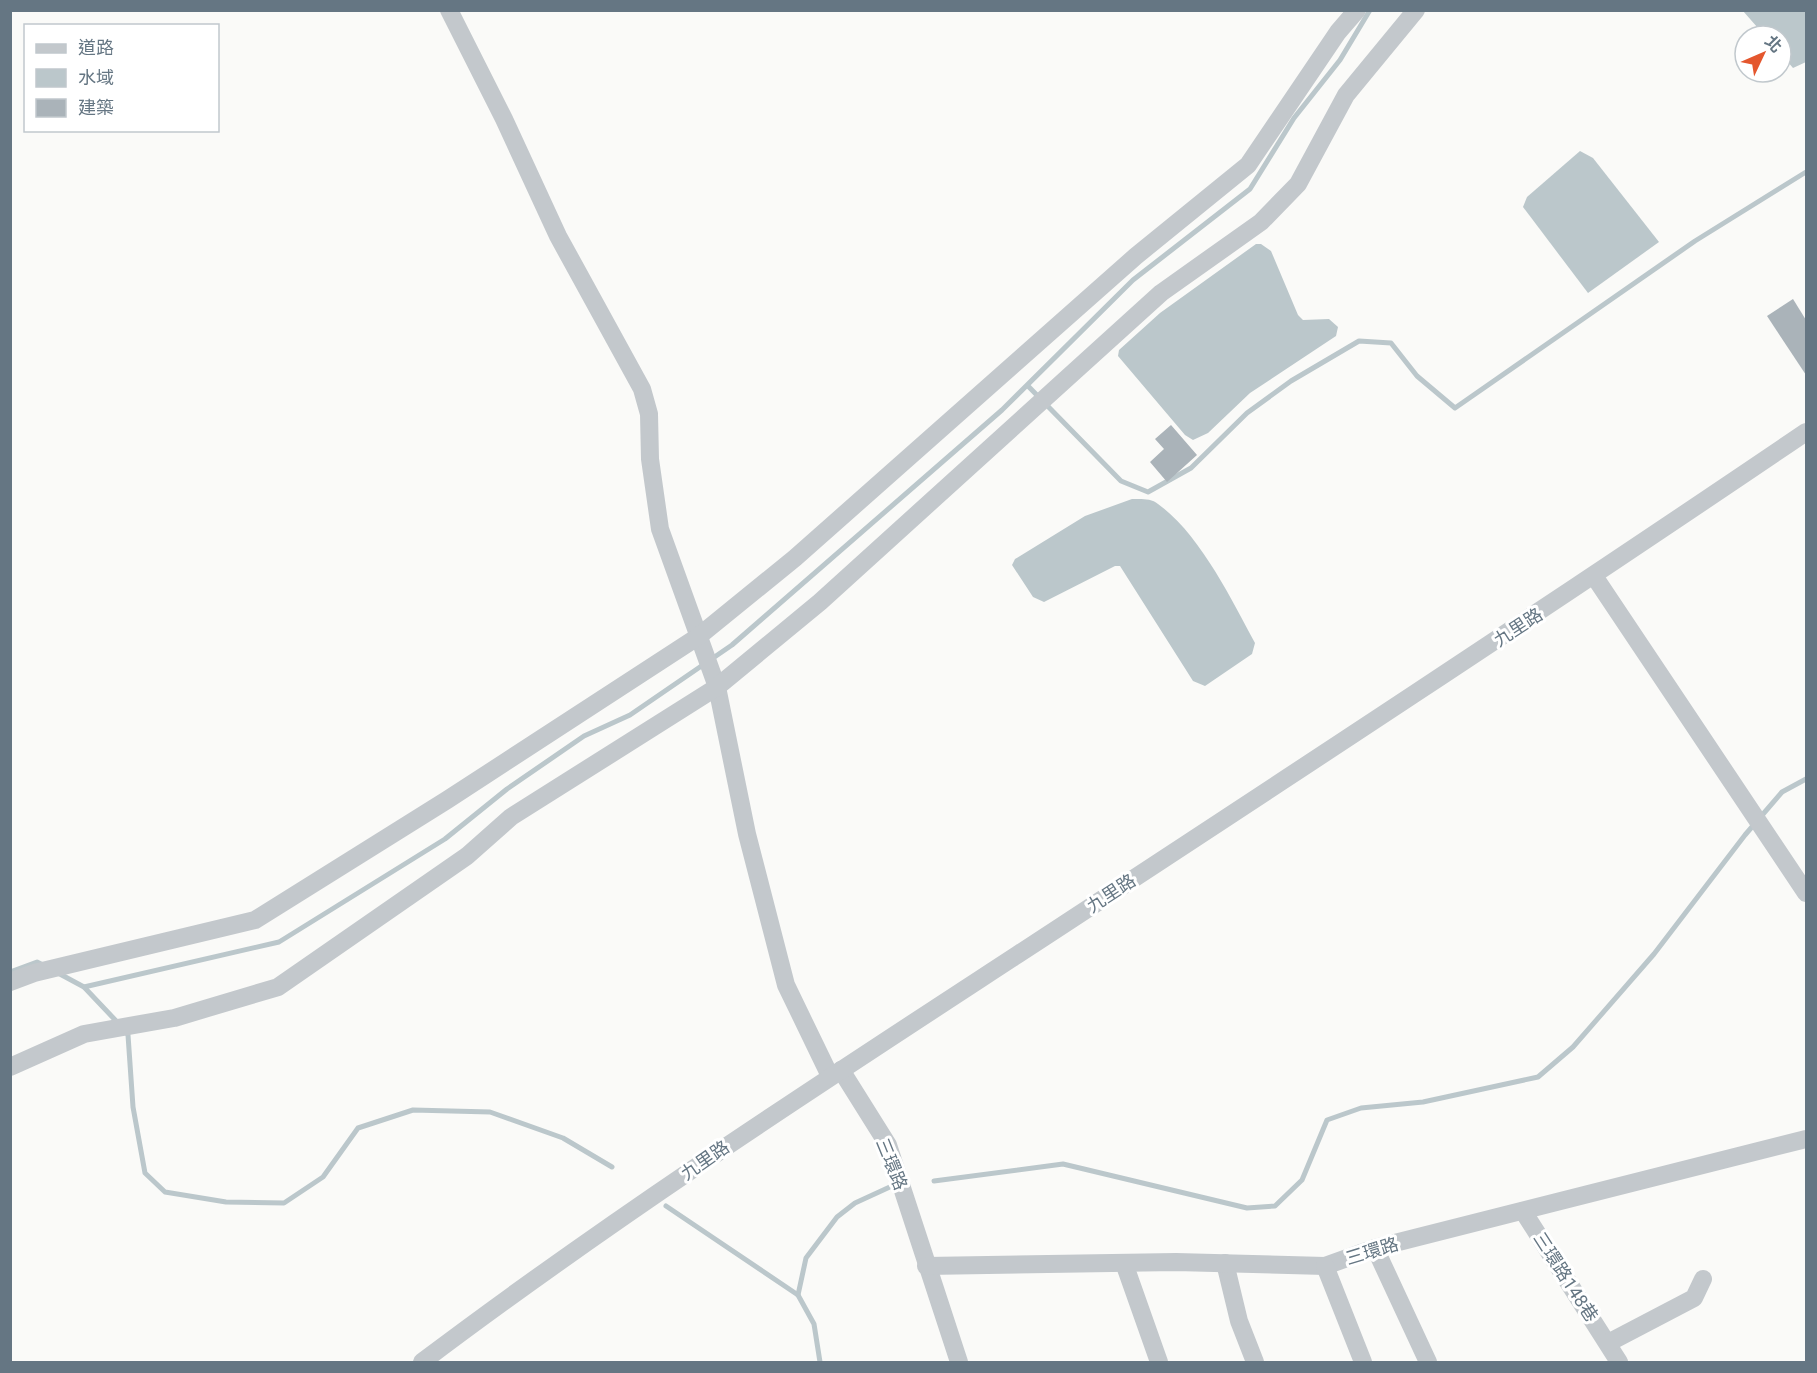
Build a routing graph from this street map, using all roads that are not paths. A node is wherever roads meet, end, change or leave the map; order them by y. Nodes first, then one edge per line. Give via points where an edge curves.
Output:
1 (449, 10) edge
2 (1357, 10) edge
3 (1416, 10) edge
4 (1806, 432) edge
5 (1594, 576) junction
6 (699, 636) junction
7 (717, 687) junction
8 (1806, 893) edge
9 (10, 982) edge
10 (10, 1067) edge
11 (836, 1073) junction
12 (1806, 1138) edge
13 (1524, 1211) junction
14 (1375, 1248) junction
15 (1124, 1263) junction
16 (1225, 1263) junction
17 (926, 1266) junction
18 (1325, 1266) junction
19 (1703, 1279) dead end
20 (1608, 1343) junction
21 (422, 1362) edge
22 (959, 1362) edge
23 (1159, 1362) edge
24 (1255, 1362) edge
25 (1363, 1362) edge
26 (1428, 1362) edge
27 (1619, 1362) edge

1 - 6 street, 三環路 via 568,256 642,389 649,414 660,529
2 - 6 street via 1248,165 1136,256 795,558
3 - 7 street via 1346,95 1298,184 1261,222 1161,293 820,602
4 - 5 street, 九里路
5 - 8 street
5 - 11 street, 九里路
6 - 7 street, 三環路
6 - 9 street via 255,920
7 - 10 street via 511,817 467,856 278,987 174,1018 84,1034
7 - 11 street, 三環路 via 739,801 786,985
11 - 17 street, 三環路 via 888,1145
11 - 21 street, 九里路 via 625,1215
12 - 13 street, 三環路
13 - 14 street, 三環路
13 - 20 street, 三環路148巷
14 - 18 street, 三環路
14 - 26 street
15 - 16 street, 三環路
15 - 17 street, 三環路
15 - 23 street
16 - 18 street, 三環路
16 - 24 street via 1239,1321
17 - 22 street, 三環路
18 - 25 street
19 - 20 street via 1694,1298
20 - 27 street, 三環路148巷

